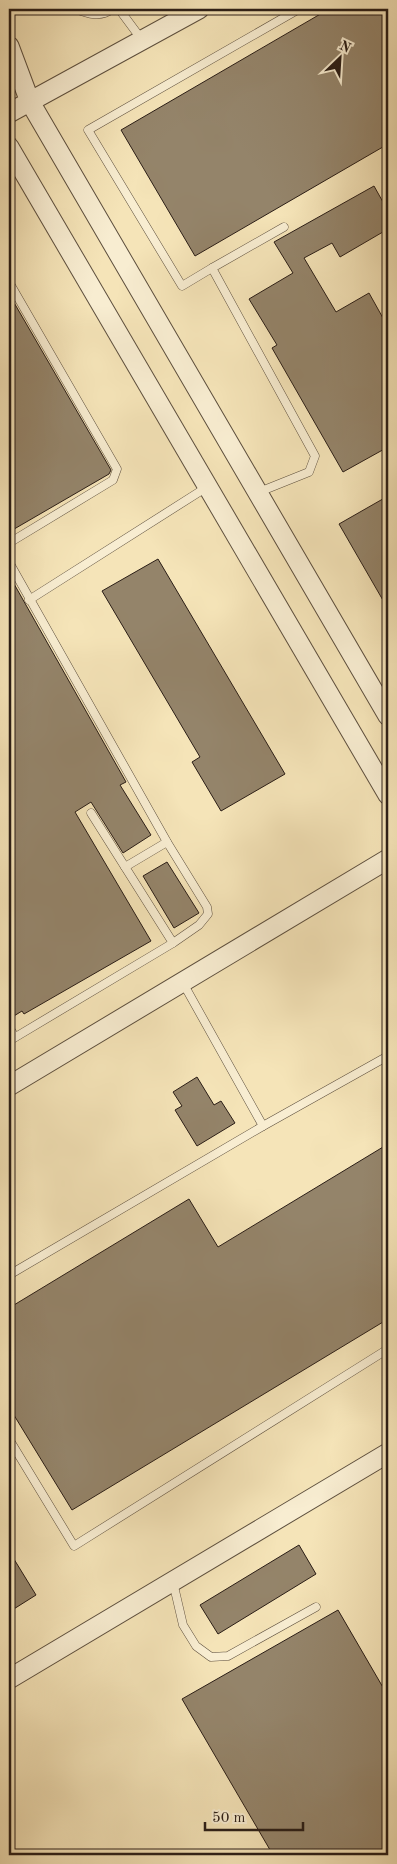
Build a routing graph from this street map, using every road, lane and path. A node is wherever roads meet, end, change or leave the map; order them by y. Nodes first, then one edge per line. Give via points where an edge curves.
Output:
1 (76, 9) edge
2 (112, 9) edge
3 (120, 9) edge
4 (199, 9) edge
5 (300, 9) edge
6 (142, 40) junction
7 (9, 46) edge
8 (30, 102) junction
9 (9, 113) edge
10 (9, 147) edge
11 (284, 227) dead end
12 (212, 268) junction
13 (9, 282) edge
14 (208, 486) junction
15 (257, 493) junction
16 (9, 542) edge
17 (9, 562) edge
18 (29, 600) junction
19 (388, 716) edge
20 (388, 796) edge
21 (91, 813) dead end
22 (167, 842) junction
23 (388, 859) edge
24 (125, 867) junction
25 (173, 943) junction
26 (183, 983) junction
27 (9, 1028) edge
28 (12, 1039) edge
29 (388, 1056) edge
30 (9, 1086) edge
31 (263, 1126) junction
32 (9, 1275) edge
33 (388, 1349) edge
34 (9, 1438) edge
35 (388, 1454) edge
36 (173, 1582) junction
37 (316, 1607) dead end
38 (9, 1679) edge

1 - 2 lane via 92,15 108,13
3 - 6 lane
4 - 6 street
5 - 12 lane via 88,130 182,286
6 - 8 street
7 - 8 street
8 - 9 street
8 - 15 street
10 - 14 street
11 - 12 lane
12 - 15 lane via 315,456 309,472
13 - 16 lane via 117,469 114,480
14 - 18 lane
14 - 20 street
15 - 19 street
17 - 18 lane
18 - 22 lane
21 - 24 lane
22 - 24 lane
22 - 25 lane via 207,906 208,914
23 - 26 street
24 - 25 lane
25 - 28 lane
26 - 30 street
26 - 31 lane
27 - 28 lane
29 - 31 lane
31 - 32 lane
33 - 34 lane via 74,1546
35 - 36 street
36 - 37 lane via 183,1625 196,1646 211,1657 228,1656
36 - 38 street

